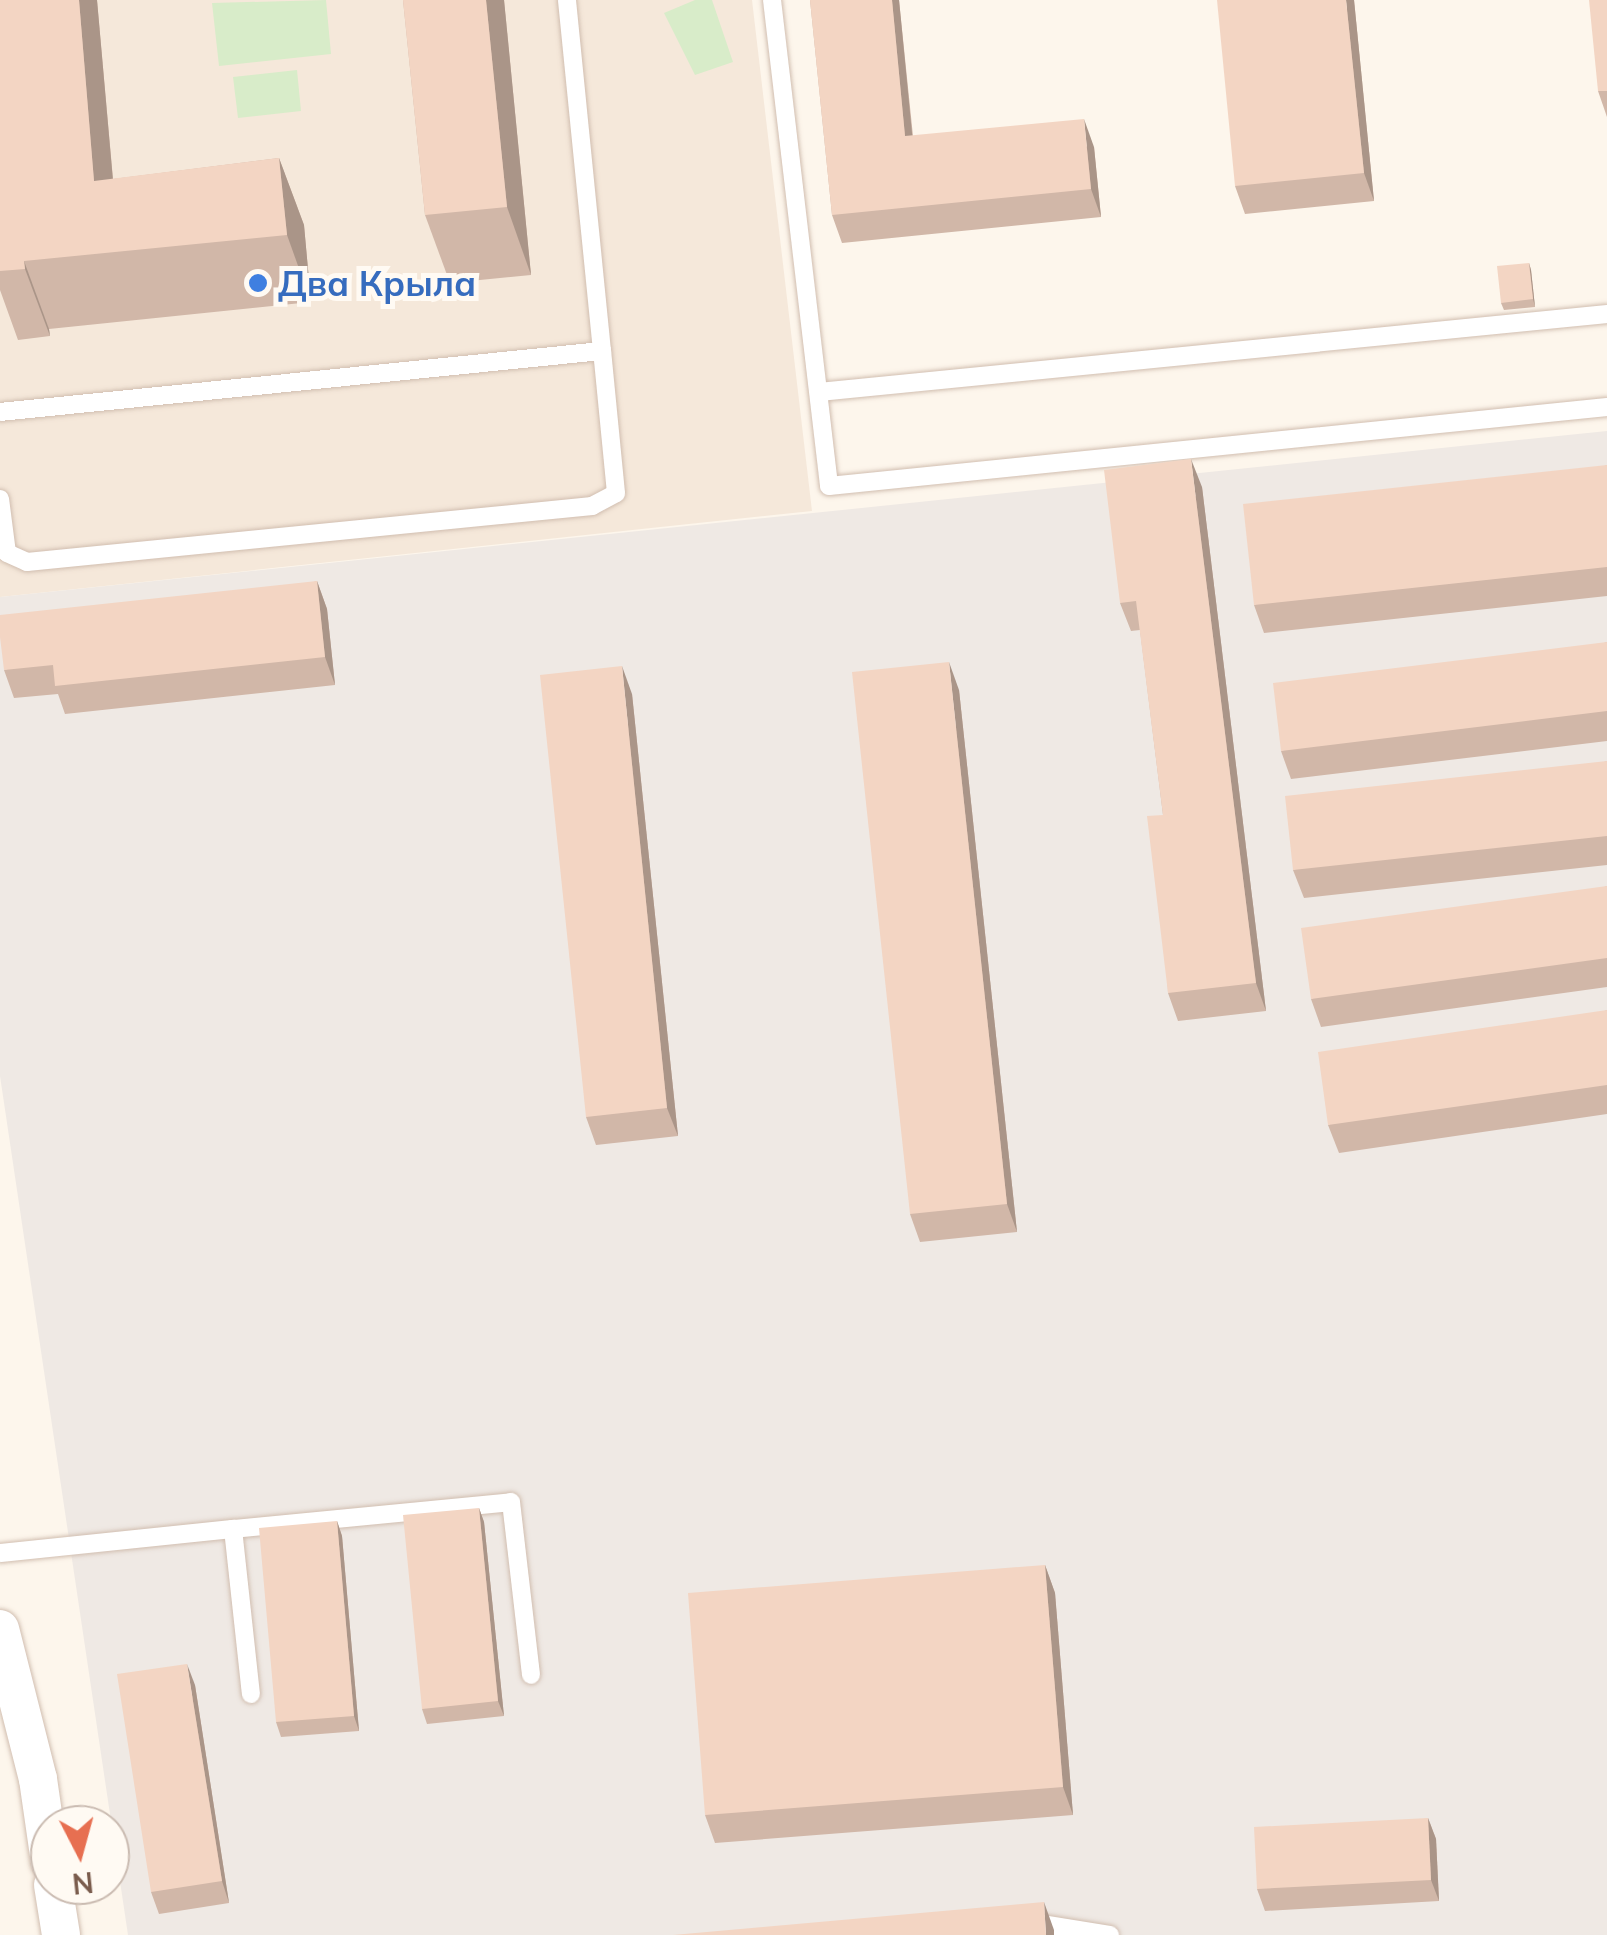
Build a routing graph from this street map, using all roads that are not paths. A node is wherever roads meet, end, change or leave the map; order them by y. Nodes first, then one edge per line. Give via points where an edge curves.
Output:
1 (567, 0) edge
2 (772, 0) edge
3 (1607, 314) edge
4 (602, 351) junction
5 (819, 392) junction
6 (1607, 407) edge
7 (0, 412) edge
8 (0, 499) edge
9 (233, 1529) junction
10 (0, 1553) edge
11 (0, 1629) edge
12 (531, 1675) dead end
13 (250, 1694) dead end
14 (42, 1805) edge
15 (59, 1905) edge
16 (1009, 1920) edge
17 (66, 1934) edge
18 (1110, 1935) edge

1 - 4 lane
2 - 5 lane
3 - 5 lane
4 - 7 lane
4 - 8 lane via 616,492 592,506 27,562 7,554
5 - 6 lane via 829,486
9 - 10 lane
9 - 12 lane via 511,1502
9 - 13 lane
11 - 14 street
15 - 17 street
16 - 18 lane

